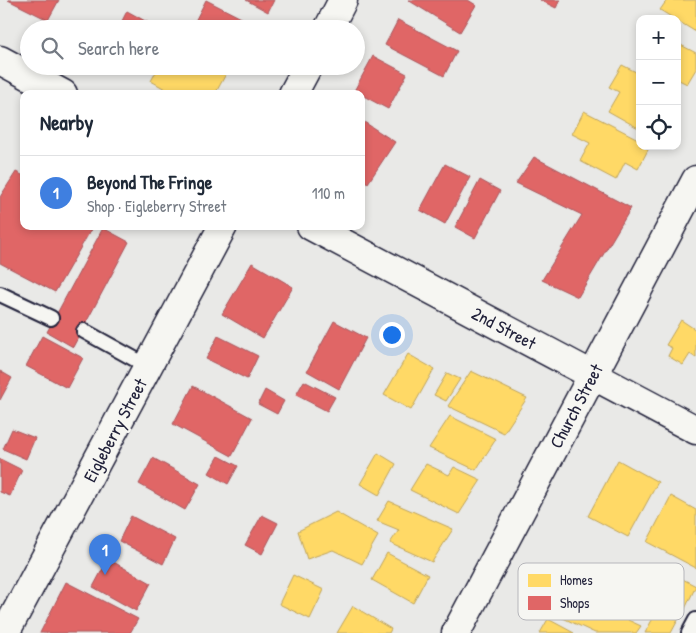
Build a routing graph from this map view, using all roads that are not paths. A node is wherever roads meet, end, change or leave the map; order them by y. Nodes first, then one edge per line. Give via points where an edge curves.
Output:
1 (343, 0) edge
2 (333, 20) edge
3 (0, 60) edge
4 (20, 71) edge
5 (28, 75) edge
6 (303, 75) edge
7 (56, 90) edge
8 (295, 90) edge
9 (696, 180) edge
10 (221, 230) edge
11 (319, 230) edge
12 (0, 294) edge
13 (51, 318) dead end
14 (84, 331) dead end
15 (149, 367) junction
16 (592, 375) junction
17 (696, 430) edge
18 (696, 620) edge
19 (5, 633) edge
20 (456, 633) edge
21 (689, 633) edge

1 - 2 street
3 - 4 street
5 - 7 street
6 - 8 street
9 - 16 street, Church Street
10 - 15 street, Eigleberry Street
11 - 16 street, 2nd Street
12 - 13 lane
14 - 15 lane
15 - 19 street, Eigleberry Street
16 - 17 street, 2nd Street
16 - 20 street, Church Street
18 - 21 lane

